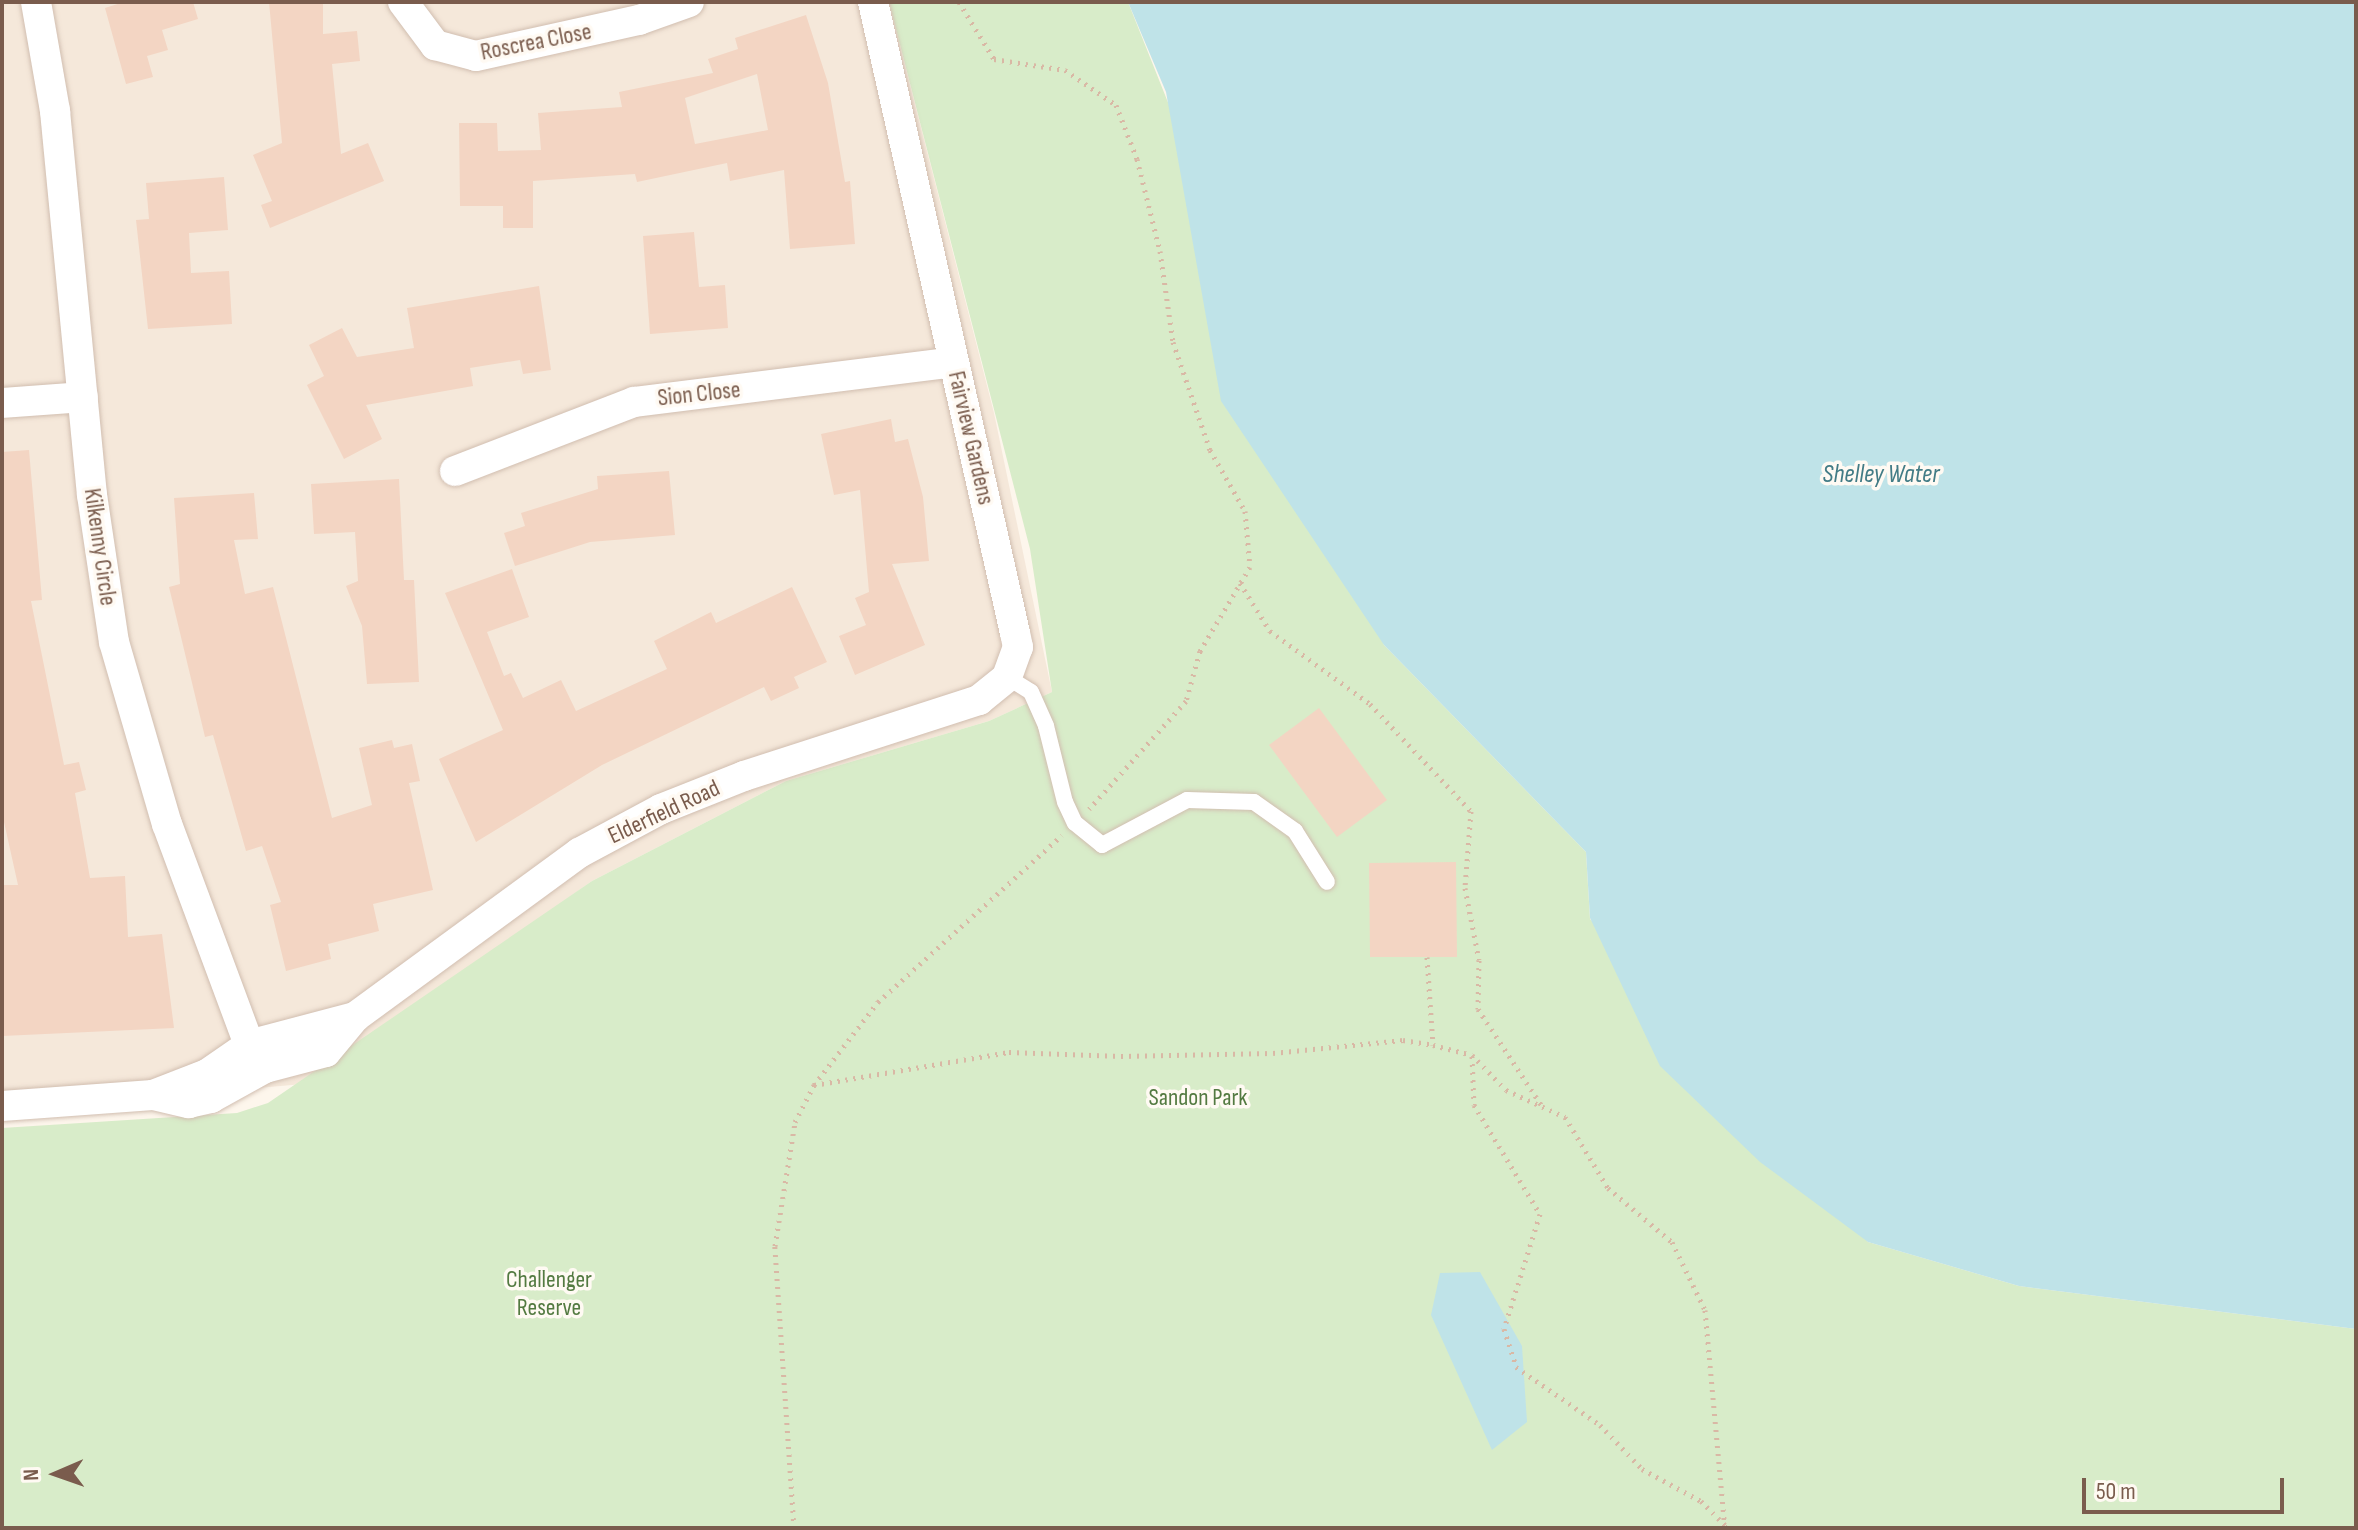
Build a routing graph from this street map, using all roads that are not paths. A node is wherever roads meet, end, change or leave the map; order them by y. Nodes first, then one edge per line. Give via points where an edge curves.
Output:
1 (36, 2) edge
2 (403, 2) edge
3 (689, 2) edge
4 (873, 2) edge
5 (954, 362) junction
6 (83, 397) junction
7 (2, 403) edge
8 (455, 471) dead end
9 (1007, 677) junction
10 (1327, 882) dead end
11 (257, 1056) junction
12 (2, 1106) edge

1 - 6 street, Kilkenny Circle via 55,111
2 - 3 street, Roscrea Close via 435,45 476,56 639,20
4 - 5 street, Fairview Gardens
5 - 8 street, Sion Close via 634,402
5 - 9 street, Fairview Gardens via 1017,639
6 - 7 street
6 - 11 street, Kilkenny Circle via 102,575 130,705
9 - 10 lane via 1037,705 1075,823 1102,845 1187,800 1254,802 1295,831
9 - 11 street, Elderfield Road via 979,700 661,809 579,853 355,1017 326,1052
11 - 12 street, Elderfield Road via 211,1098 189,1103 153,1095

